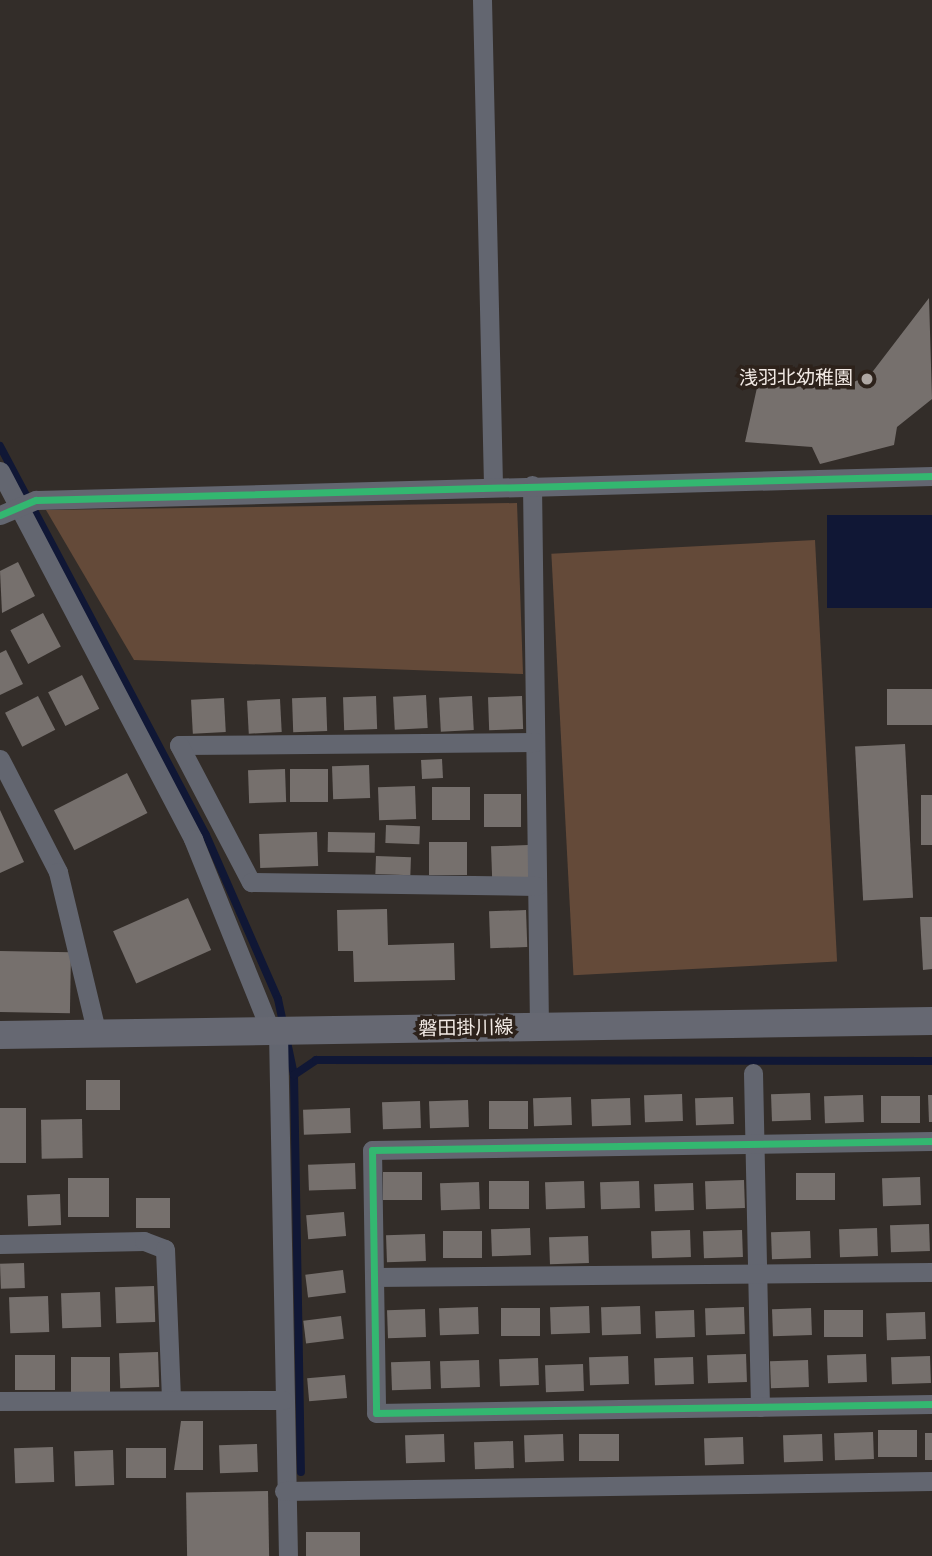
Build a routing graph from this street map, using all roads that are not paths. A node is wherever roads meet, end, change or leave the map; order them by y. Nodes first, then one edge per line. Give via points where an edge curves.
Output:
1 (482, 0) edge
2 (0, 471) edge
3 (932, 475) edge
4 (531, 485) junction
5 (493, 486) junction
6 (27, 502) junction
7 (0, 514) edge
8 (535, 742) junction
9 (0, 759) edge
10 (537, 886) junction
11 (932, 1021) edge
12 (539, 1028) junction
13 (274, 1032) junction
14 (97, 1034) junction
15 (0, 1035) edge
16 (753, 1073) dead end
17 (932, 1140) edge
18 (753, 1144) junction
19 (0, 1244) edge
20 (932, 1272) edge
21 (758, 1273) junction
22 (374, 1277) junction
23 (171, 1399) junction
24 (283, 1400) junction
25 (0, 1401) edge
26 (932, 1404) edge
27 (760, 1407) junction
28 (932, 1481) edge
29 (284, 1491) junction
30 (288, 1556) edge

1 - 5 street
2 - 6 street
3 - 4 street
4 - 5 street
4 - 8 street
5 - 6 street
6 - 7 street
6 - 13 street via 193,839
8 - 10 street
8 - 10 street via 179,746 251,882
9 - 14 street via 58,872
10 - 12 street
11 - 12 main road, 磐田掛川線
12 - 13 main road, 磐田掛川線
13 - 14 main road, 磐田掛川線
13 - 24 street
14 - 15 main road, 磐田掛川線
16 - 18 street
17 - 18 street
18 - 21 street
18 - 22 street via 372,1150
19 - 23 street via 144,1241 165,1249
20 - 21 street
21 - 22 street
21 - 27 street
22 - 27 street via 376,1413
23 - 24 street
23 - 25 street
24 - 29 street
26 - 27 street
28 - 29 street
29 - 30 street

